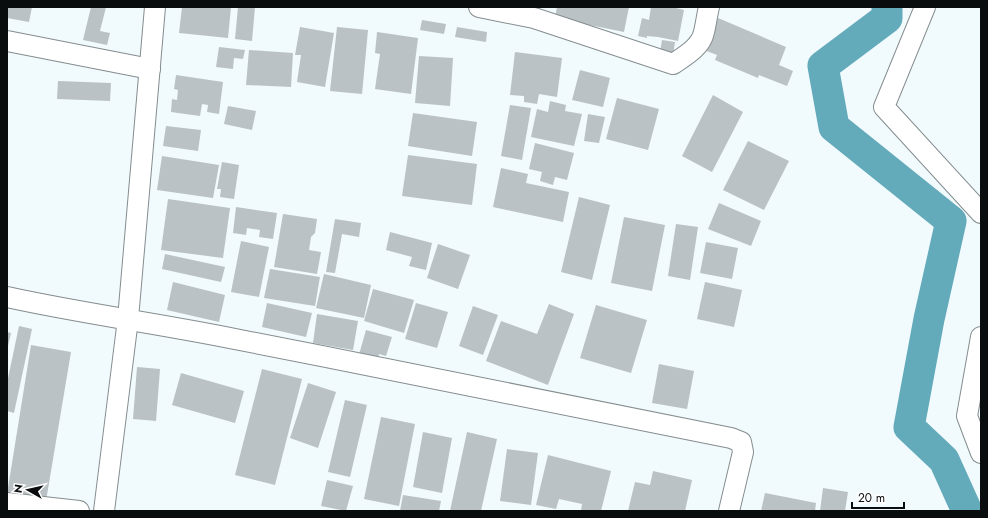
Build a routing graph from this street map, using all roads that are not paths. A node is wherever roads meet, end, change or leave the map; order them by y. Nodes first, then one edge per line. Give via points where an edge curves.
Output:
1 (155, 7) edge
2 (479, 7) edge
3 (709, 7) edge
4 (925, 7) edge
5 (535, 12) edge
6 (7, 41) edge
7 (150, 69) junction
8 (981, 213) edge
9 (7, 297) edge
10 (128, 319) junction
11 (981, 337) edge
12 (981, 453) edge
13 (7, 503) edge
14 (79, 511) edge
15 (104, 511) edge
16 (729, 511) edge

1 - 7 street
2 - 5 street
3 - 5 street via 704,35 697,46 673,64
4 - 8 street via 884,107
6 - 7 street
7 - 10 street
9 - 10 street via 65,310
10 - 15 street
10 - 16 street via 731,438 741,442 743,452
11 - 12 street via 968,416
13 - 14 street

